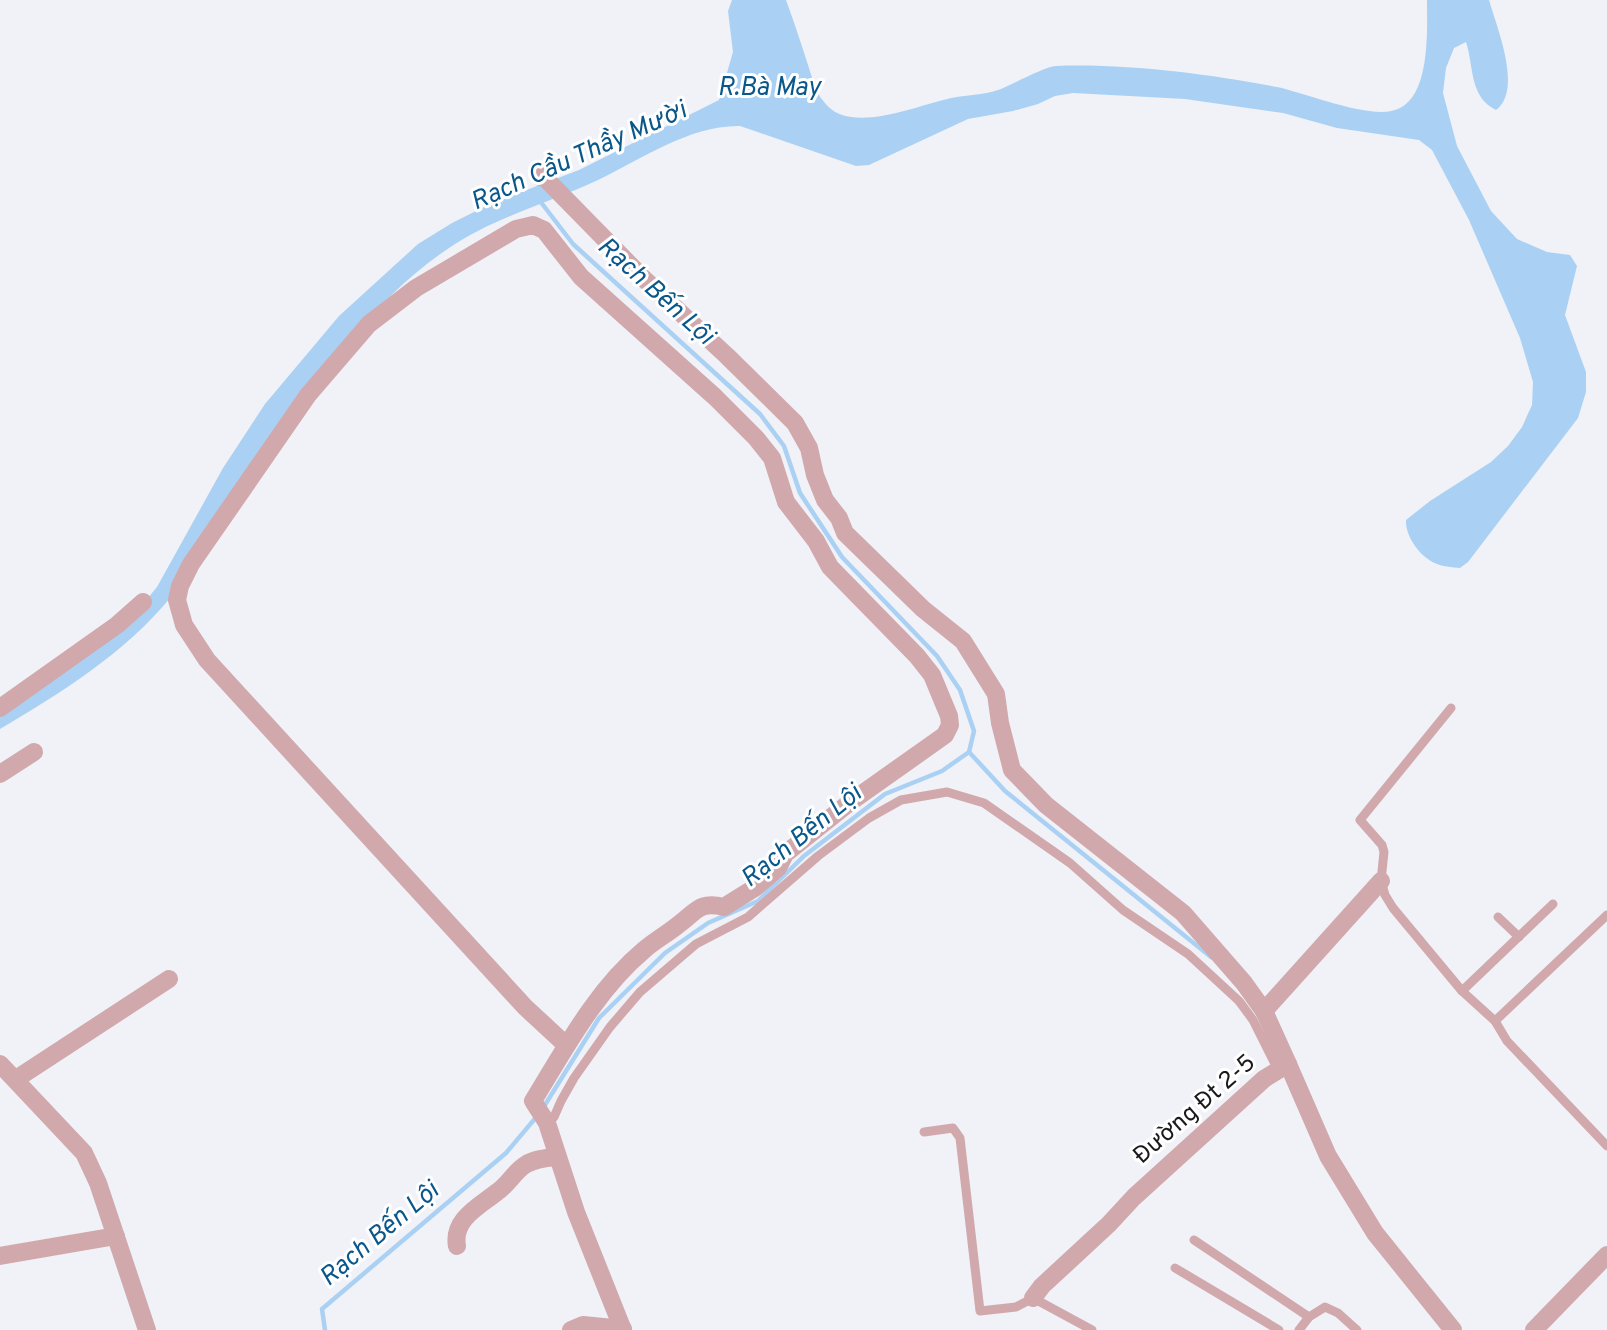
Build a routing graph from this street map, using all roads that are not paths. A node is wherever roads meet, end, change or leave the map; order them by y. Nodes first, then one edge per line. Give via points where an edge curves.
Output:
1 (543, 178) dead end
2 (143, 602) dead end
3 (0, 708) edge
4 (1451, 708) dead end
5 (34, 752) dead end
6 (0, 774) edge
7 (1381, 881) junction
8 (1553, 904) dead end
9 (1607, 915) edge
10 (1498, 917) dead end
11 (1519, 937) junction
12 (169, 979) dead end
13 (1462, 991) junction
14 (1264, 1011) junction
15 (1495, 1021) junction
16 (566, 1045) junction
17 (0, 1064) edge
18 (1283, 1067) junction
19 (16, 1079) junction
20 (543, 1118) junction
21 (924, 1132) dead end
22 (1607, 1146) edge
23 (556, 1157) junction
24 (116, 1236) junction
25 (1194, 1240) dead end
26 (457, 1246) dead end
27 (1607, 1255) edge
28 (0, 1256) edge
29 (1175, 1268) dead end
30 (1033, 1298) junction
31 (1309, 1317) junction
32 (623, 1329) edge
33 (1449, 1329) edge
34 (147, 1330) edge
35 (571, 1330) edge
36 (1092, 1330) edge
37 (1279, 1330) edge
38 (1299, 1330) edge
39 (1357, 1330) edge
40 (1534, 1330) edge

1 - 14 street via 795,423 809,448 825,500 845,533 963,641 996,694 1012,770 1046,805 1183,914
2 - 3 street
4 - 7 lane via 1360,820 1382,845
5 - 6 street
7 - 13 lane via 1393,908
7 - 14 street
8 - 11 lane
9 - 15 lane
10 - 11 lane
11 - 13 lane
12 - 19 street
13 - 15 lane
14 - 18 street
15 - 22 lane via 1507,1041
16 - 16 street via 524,1007 207,660 184,625 177,600 191,564 245,485 308,395 369,324 416,288 516,229 533,225 544,230 581,277 715,397 772,458 786,502 830,567 932,675 950,725 944,735 785,854 778,868 756,887 724,907 701,906 643,951 601,996
16 - 20 street via 533,1101
17 - 19 street
18 - 20 lane via 1239,1001 1188,954 984,803 947,792 901,800 869,818 748,917 696,944 640,992 574,1078 554,1117
18 - 30 street, Đường Đt 2-5 via 1134,1196
18 - 33 street, Đường Đt 2-5 via 1368,1222
19 - 24 street via 83,1153
20 - 23 street
21 - 30 lane via 953,1128 960,1138 980,1311 1016,1307
23 - 26 street via 526,1164 499,1192 481,1202 465,1218 455,1237
23 - 32 street
24 - 28 street
24 - 34 street
25 - 31 lane
27 - 40 street
29 - 37 lane
30 - 36 lane
31 - 38 lane
31 - 39 lane via 1325,1307
32 - 35 street via 583,1325

